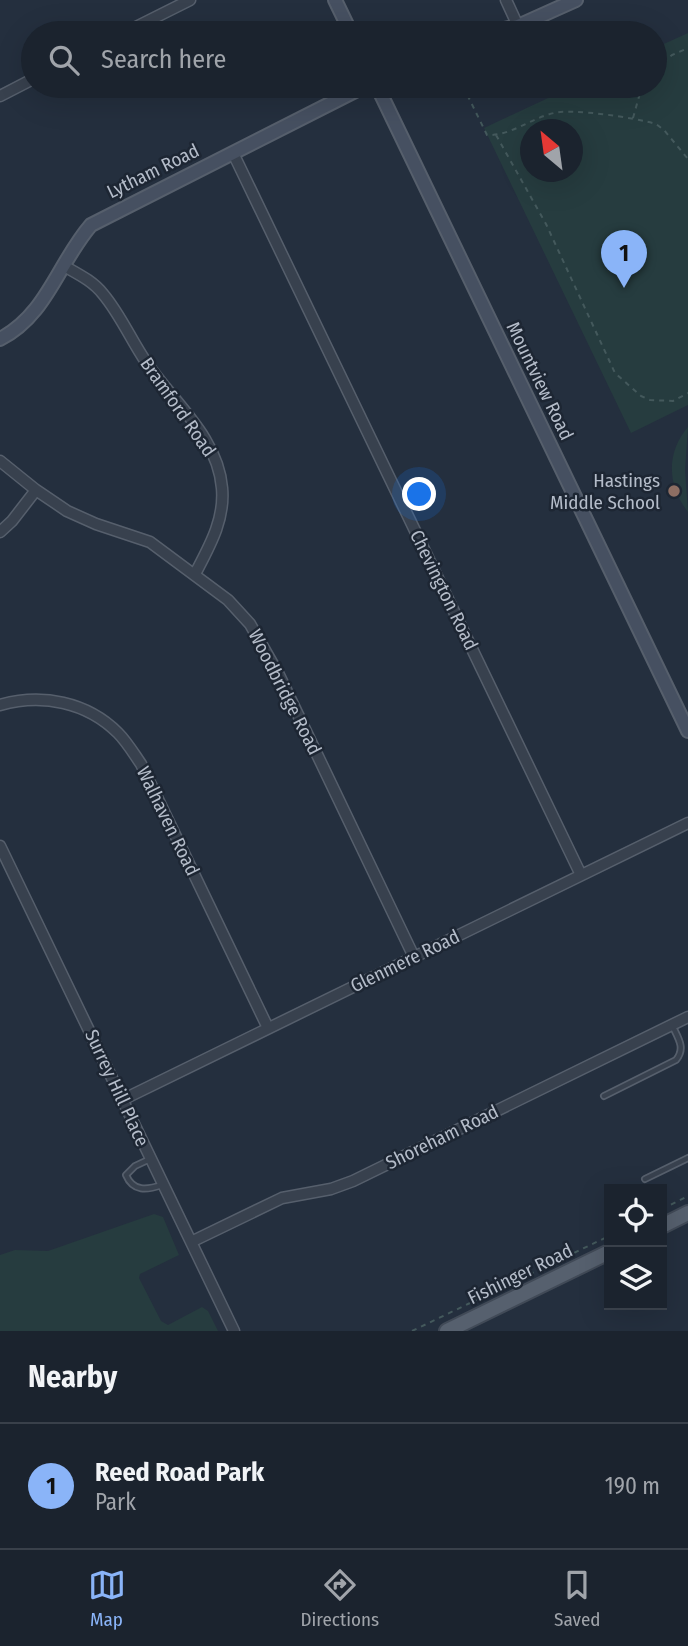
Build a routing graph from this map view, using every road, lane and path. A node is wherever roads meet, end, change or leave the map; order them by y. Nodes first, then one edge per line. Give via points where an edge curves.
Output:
1 (190, 0) edge
2 (335, 0) edge
3 (506, 0) edge
4 (576, 0) edge
5 (148, 21) edge
6 (345, 21) edge
7 (516, 21) edge
8 (529, 21) edge
9 (688, 48) edge
10 (667, 59) edge
11 (21, 85) edge
12 (0, 96) edge
13 (341, 98) edge
14 (383, 98) edge
15 (469, 98) edge
16 (638, 98) edge
17 (632, 119) junction
18 (496, 135) junction
19 (233, 153) junction
20 (688, 159) edge
21 (64, 266) junction
22 (0, 340) edge
23 (688, 393) edge
24 (0, 461) edge
25 (36, 490) junction
26 (0, 532) edge
27 (195, 574) junction
28 (0, 705) edge
29 (688, 731) edge
30 (688, 823) edge
31 (0, 846) edge
32 (10, 867) junction
33 (0, 872) edge
34 (581, 875) junction
35 (414, 957) junction
36 (688, 1017) edge
37 (671, 1025) junction
38 (268, 1028) junction
39 (604, 1096) dead end
40 (122, 1100) junction
41 (150, 1158) junction
42 (688, 1158) edge
43 (645, 1180) dead end
44 (163, 1185) junction
45 (688, 1196) edge
46 (667, 1206) edge
47 (688, 1213) edge
48 (667, 1224) edge
49 (604, 1238) edge
50 (191, 1242) junction
51 (604, 1254) edge
52 (234, 1331) edge
53 (412, 1331) edge
54 (447, 1331) edge

1 - 5 street
2 - 6 street
3 - 7 street
4 - 8 street
9 - 10 path
11 - 12 street
13 - 19 street, Lytham Road
14 - 29 street, Mountview Road
15 - 18 path via 487,135
16 - 17 path
17 - 18 path via 563,111
17 - 20 path via 656,124
18 - 23 path via 546,224 615,373 650,400 673,401
19 - 21 street, Lytham Road via 91,225
19 - 34 street, Chevington Road
21 - 22 street, Lytham Road via 41,304
21 - 27 street, Bramford Road via 103,292 146,362 212,450 222,507 214,538
24 - 25 street, Woodbridge Road
25 - 26 street
25 - 27 street, Woodbridge Road via 67,511 150,542
27 - 35 street, Woodbridge Road via 228,600 265,648
28 - 38 street, Walhaven Road via 32,699 67,703 101,718 119,734 141,764
30 - 34 street, Glenmere Road
31 - 32 street, Surrey Hill Place
32 - 33 street
32 - 40 street, Surrey Hill Place
34 - 35 street, Glenmere Road
35 - 38 street, Glenmere Road
36 - 37 street, Shoreham Road
37 - 39 lane via 682,1048 676,1060
37 - 50 street, Shoreham Road via 353,1181 282,1198
38 - 40 street, Glenmere Road
40 - 41 street, Surrey Hill Place
41 - 44 street, Surrey Hill Place
41 - 44 lane via 129,1170 127,1180 139,1189
42 - 43 lane
44 - 50 street, Surrey Hill Place
45 - 46 path
47 - 48 main road
49 - 53 path
50 - 52 street, Surrey Hill Place
51 - 54 main road, Fishinger Road

